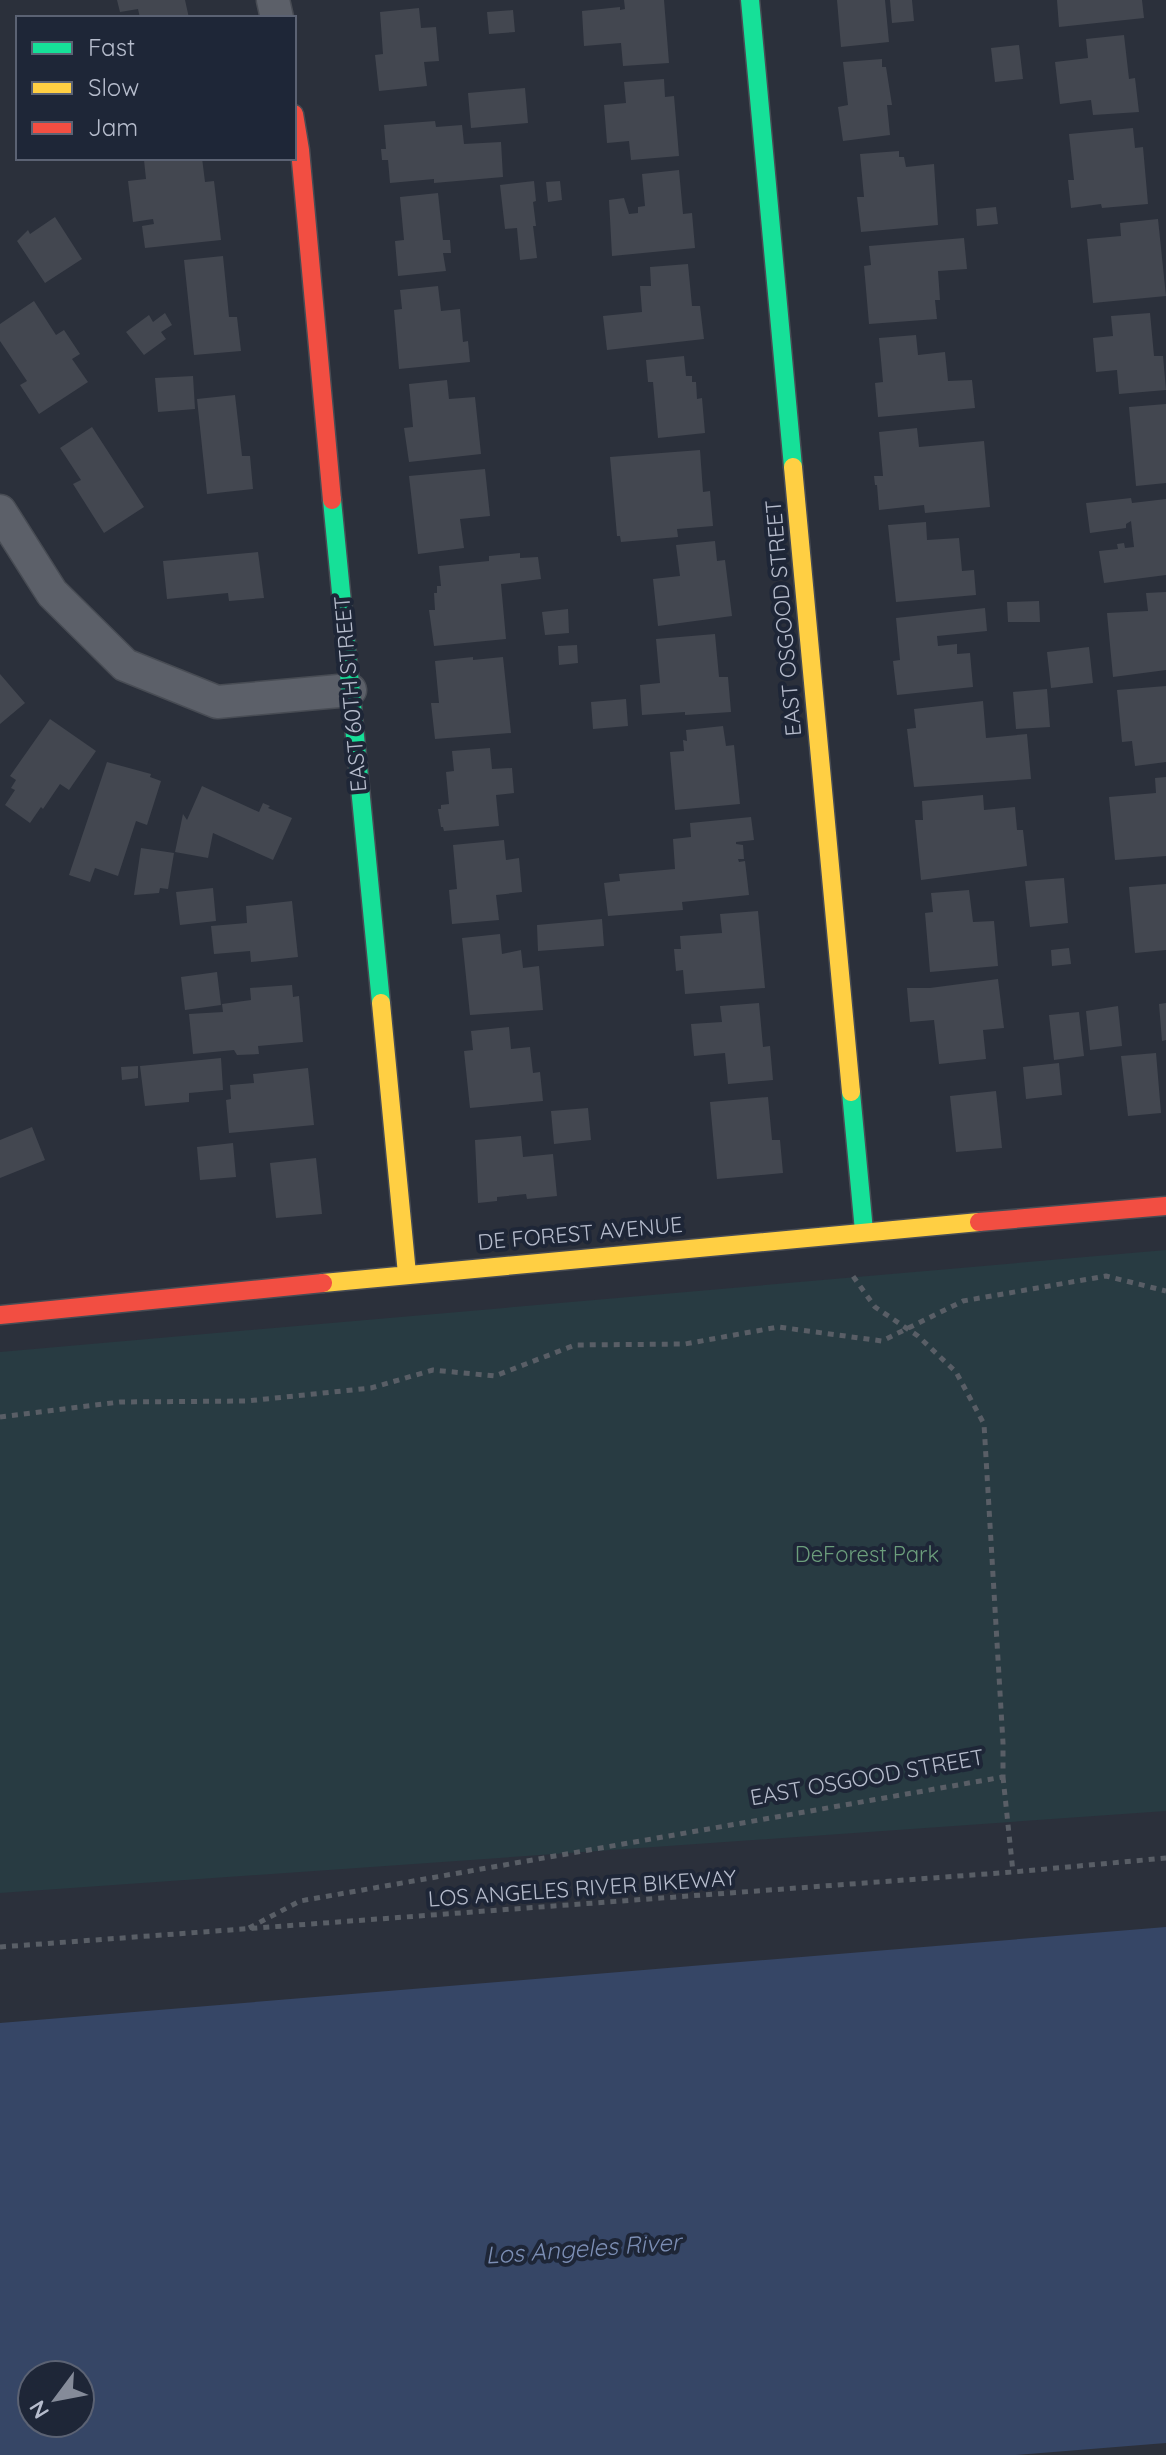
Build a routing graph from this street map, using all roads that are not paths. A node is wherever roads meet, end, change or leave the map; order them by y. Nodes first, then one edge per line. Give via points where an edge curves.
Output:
1 (750, 0) edge
2 (296, 127) edge
3 (0, 511) edge
4 (350, 690) junction
5 (1166, 1206) edge
6 (864, 1231) junction
7 (407, 1274) junction
8 (0, 1315) edge

1 - 6 street, EAST OSGOOD STREET
2 - 4 street, EAST 60TH STREET
3 - 4 street via 52,593 125,665 217,702
4 - 7 street, EAST 60TH STREET
5 - 6 street, DE FOREST AVENUE
6 - 7 street, DE FOREST AVENUE
7 - 8 street, DE FOREST AVENUE

